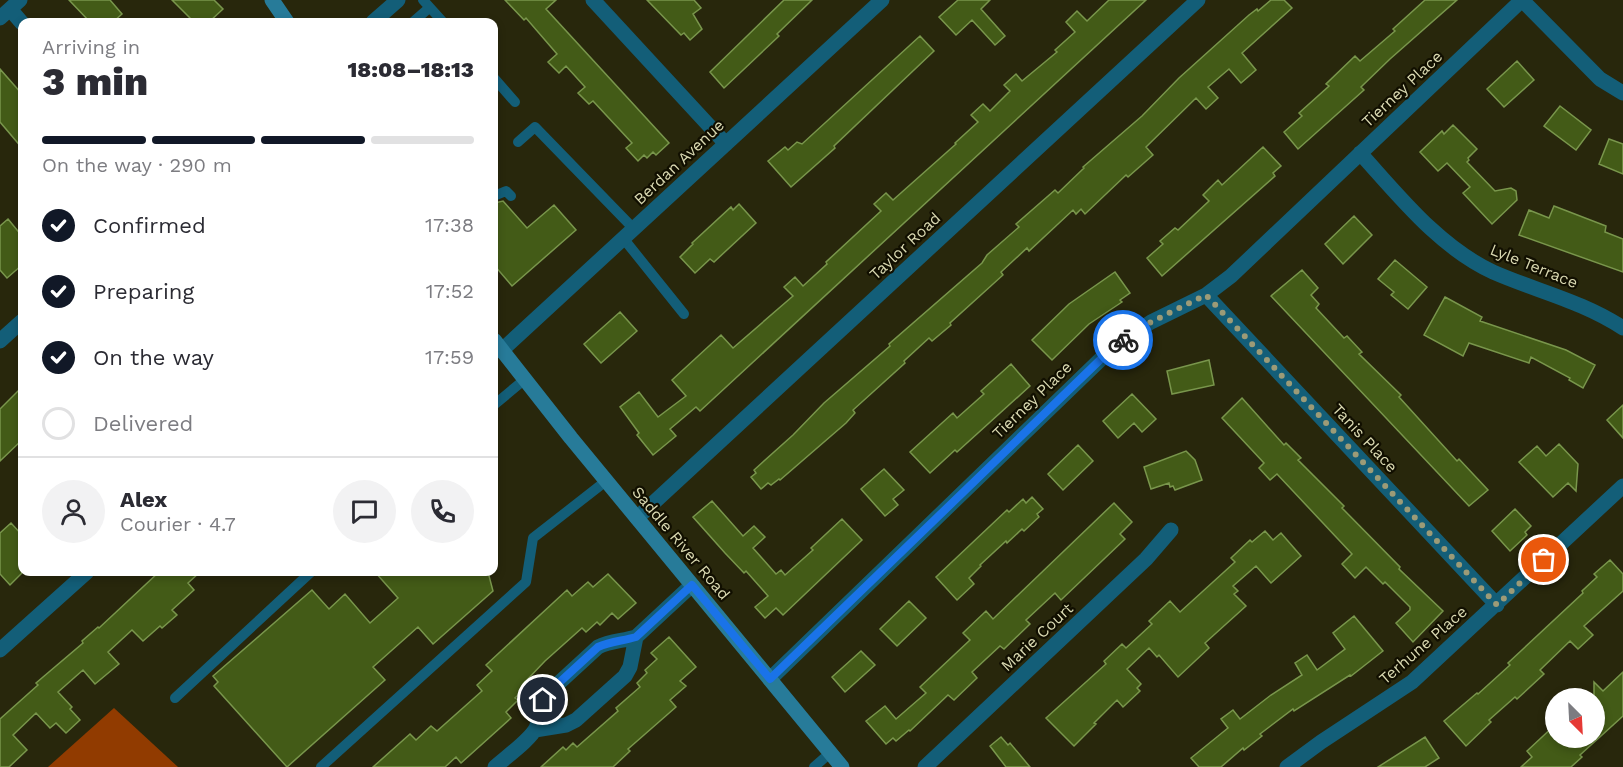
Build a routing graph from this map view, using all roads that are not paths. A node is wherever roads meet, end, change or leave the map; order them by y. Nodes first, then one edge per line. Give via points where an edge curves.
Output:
1 (272, 0) edge
2 (398, 0) edge
3 (593, 0) edge
4 (1198, 0) edge
5 (1522, 0) edge
6 (879, 1) edge
7 (426, 4) edge
8 (284, 18) edge
9 (378, 18) edge
10 (416, 18) edge
11 (439, 18) edge
12 (498, 83) edge
13 (1623, 93) edge
14 (515, 102) dead end
15 (518, 142) dead end
16 (726, 144) junction
17 (1360, 153) junction
18 (498, 194) edge
19 (511, 196) dead end
20 (629, 234) junction
21 (1206, 295) junction
22 (684, 314) dead end
23 (18, 325) edge
24 (1623, 328) edge
25 (0, 341) edge
26 (498, 347) edge
27 (498, 351) edge
28 (524, 380) junction
29 (498, 402) edge
30 (606, 481) junction
31 (1623, 486) edge
32 (637, 518) junction
33 (1172, 530) dead end
34 (83, 576) edge
35 (307, 576) edge
36 (692, 585) junction
37 (1497, 605) junction
38 (636, 637) junction
39 (0, 650) edge
40 (770, 679) junction
41 (175, 698) dead end
42 (535, 730) junction
43 (830, 753) junction
44 (321, 767) edge
45 (495, 767) edge
46 (814, 767) edge
47 (842, 767) edge
48 (925, 767) edge
49 (1287, 767) edge

1 - 8 main road
2 - 9 street
3 - 16 street
4 - 32 street, Taylor Road
5 - 13 street via 1600,79
5 - 17 street, Tierney Place
6 - 16 street, Berdan Avenue
7 - 10 lane
7 - 11 lane
12 - 14 lane
15 - 20 lane via 535,127
16 - 20 street, Berdan Avenue
17 - 21 street, Tierney Place
17 - 24 street, Lyle Terrace via 1416,213 1464,255 1491,271 1581,304
18 - 19 lane via 506,191
20 - 22 lane
20 - 26 street, Berdan Avenue
21 - 37 street, Tanis Place
21 - 40 street, Tierney Place via 1151,322 1102,358
23 - 25 street
27 - 28 main road, Saddle River Road
28 - 29 lane
28 - 30 main road, Saddle River Road
30 - 32 main road, Saddle River Road
30 - 44 lane via 533,538 526,582
31 - 37 street, Terhune Place
32 - 36 main road, Saddle River Road
33 - 48 street, Marie Court
34 - 39 street
35 - 41 lane
36 - 38 street
36 - 40 main road, Saddle River Road
37 - 49 street, Terhune Place via 1412,682
38 - 42 street via 598,647 549,692
38 - 42 street via 625,676 566,726
40 - 43 main road, Saddle River Road
42 - 45 street
43 - 46 lane
43 - 47 main road, Saddle River Road

